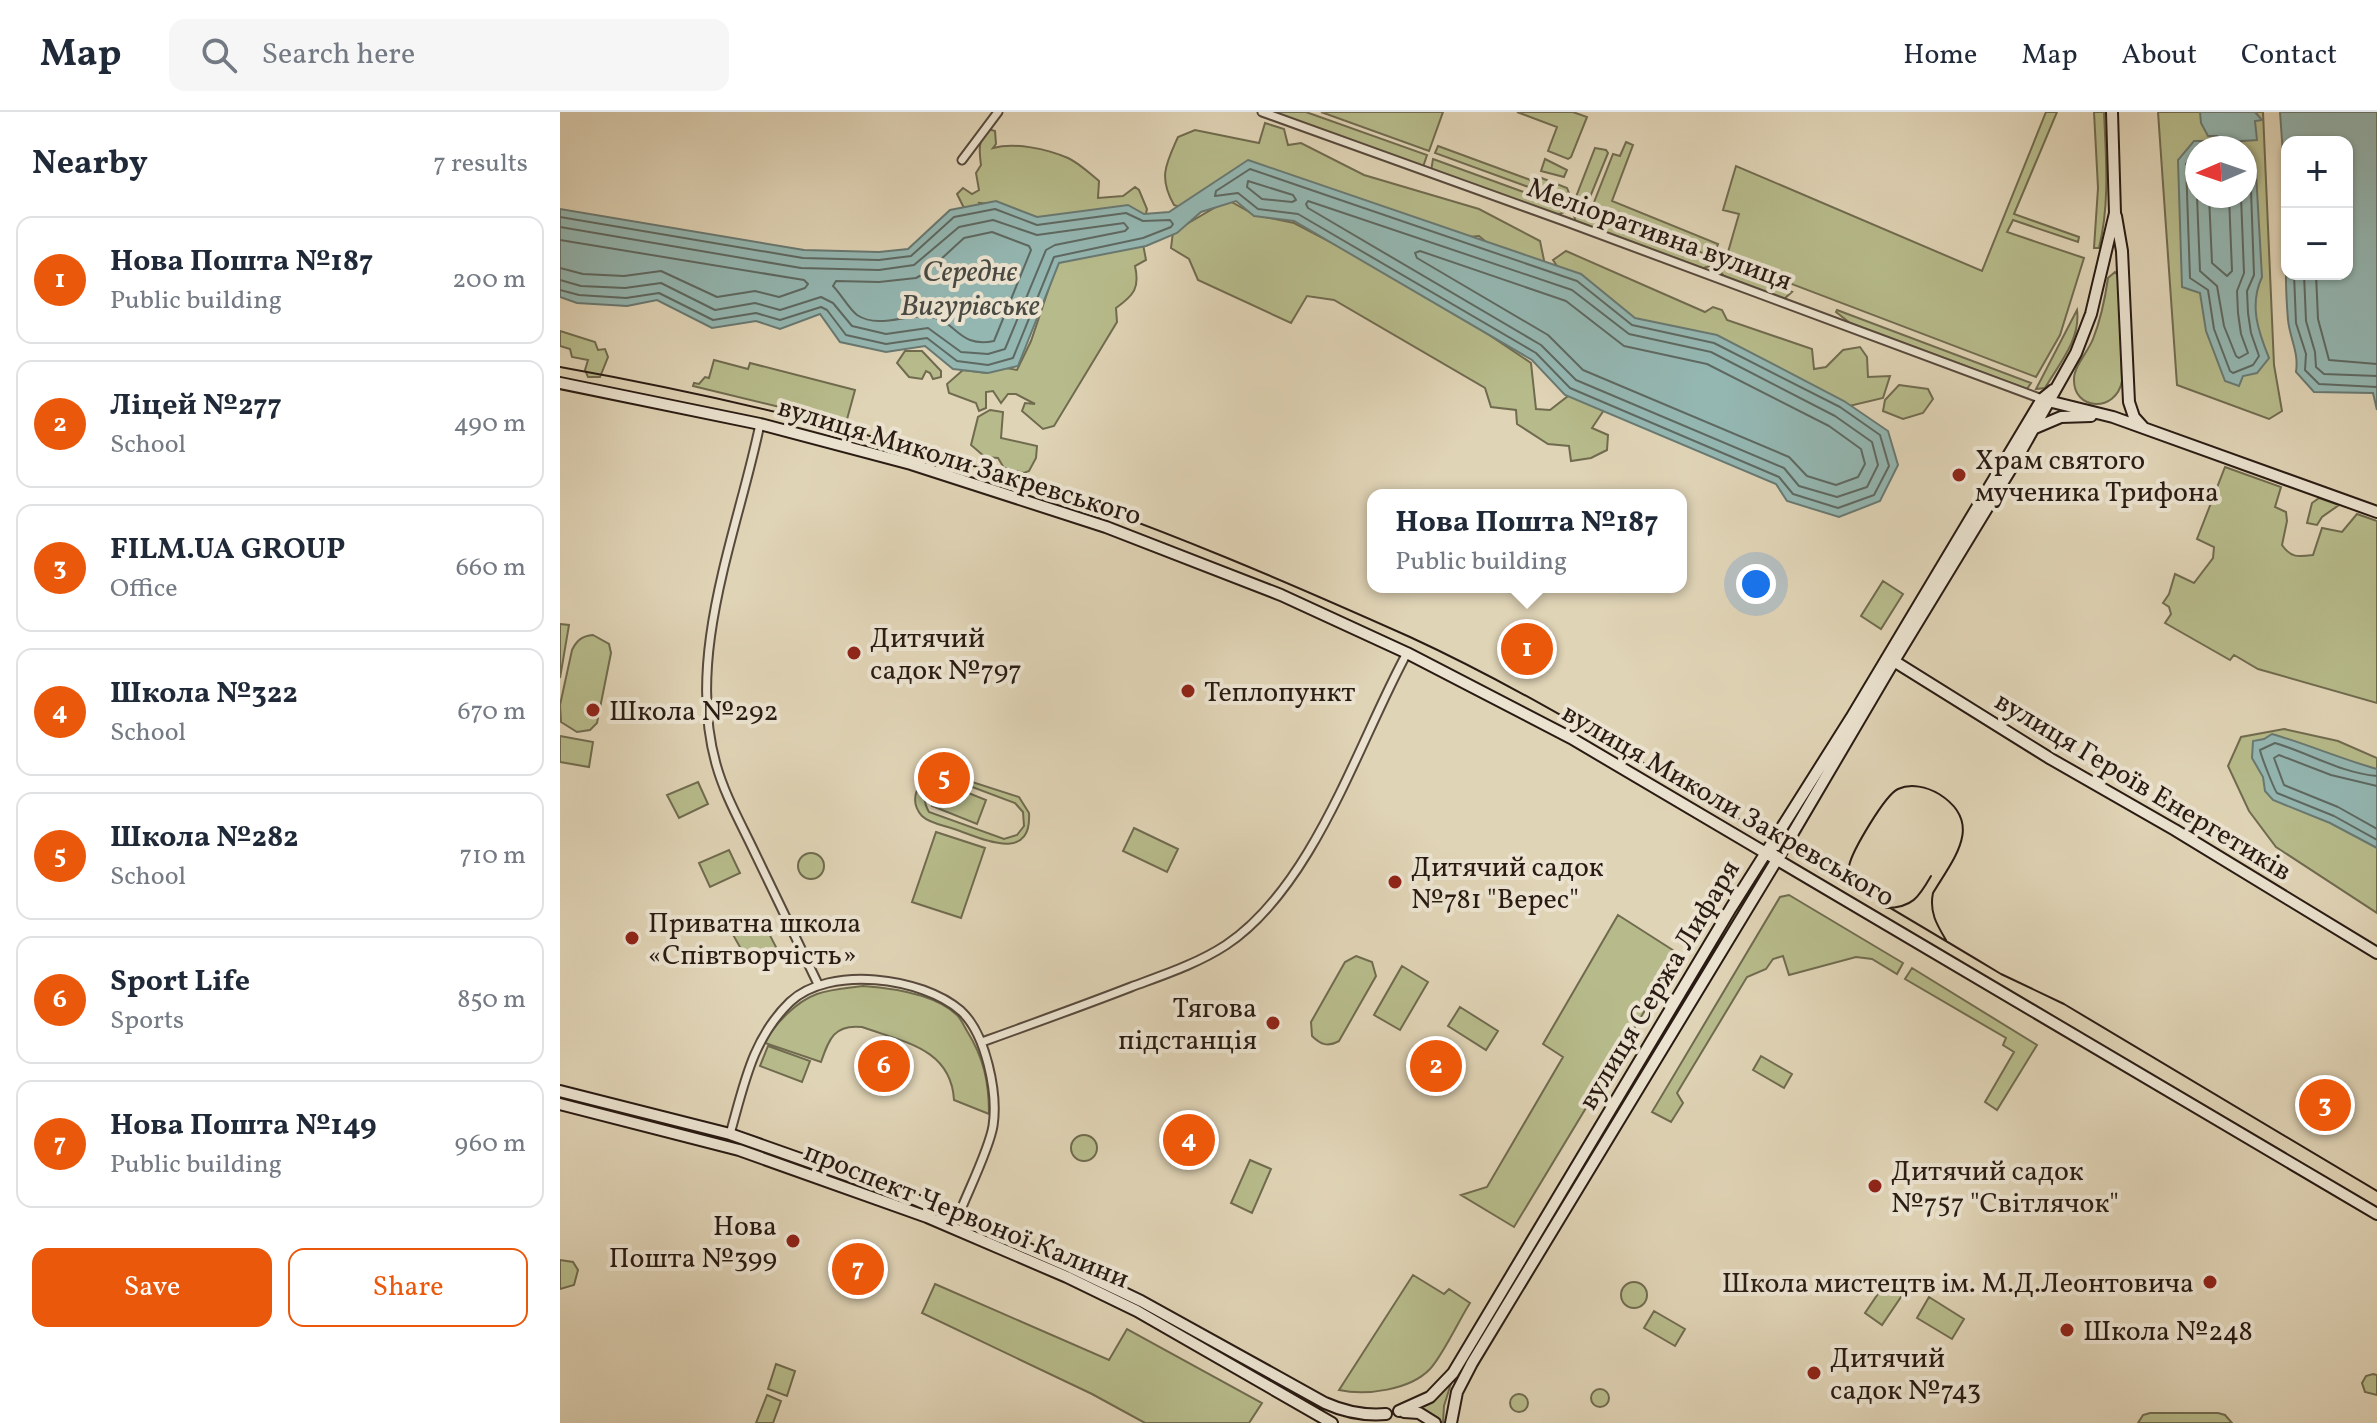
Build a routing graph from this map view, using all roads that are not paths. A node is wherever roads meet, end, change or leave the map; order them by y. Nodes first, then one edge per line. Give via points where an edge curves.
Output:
1 (998, 112) edge
2 (1262, 112) edge
3 (2112, 112) edge
4 (962, 160) dead end
5 (2115, 213) junction
6 (560, 383) edge
7 (2046, 401) junction
8 (2113, 417) junction
9 (760, 424) junction
10 (2035, 428) junction
11 (2144, 428) junction
12 (2377, 512) edge
13 (1407, 653) junction
14 (1891, 659) junction
15 (1766, 852) junction
16 (1777, 859) junction
17 (2377, 953) edge
18 (818, 984) junction
19 (982, 1042) junction
20 (560, 1091) edge
21 (560, 1104) edge
22 (730, 1134) junction
23 (2377, 1214) edge
24 (958, 1217) junction
25 (1399, 1411) junction
26 (1386, 1414) junction
27 (1332, 1423) edge
28 (1373, 1423) edge
29 (1435, 1423) edge
30 (1451, 1423) edge

1 - 4 street
2 - 7 street, Меліоративна вулиця
3 - 5 street
5 - 7 street via 2089,323
5 - 11 street via 2122,251 2129,402
6 - 9 street, вулиця Миколи Закревського
7 - 8 street
7 - 10 street, вулиця Сержа Лифаря
7 - 14 street, вулиця Сержа Лифаря
8 - 10 street via 2070,416
8 - 11 street
9 - 13 street, вулиця Миколи Закревського via 911,464 1106,527 1281,595
9 - 18 street via 713,621 706,692 716,764 730,801
10 - 14 street, вулиця Сержа Лифаря
11 - 12 street
13 - 15 street, вулиця Миколи Закревського via 1571,738
13 - 19 street via 1305,857 1251,924 1189,965
14 - 15 street, вулиця Сержа Лифаря
14 - 16 street, вулиця Сержа Лифаря
14 - 17 street, вулиця Героїв Енергетиків
15 - 16 street, вулиця Миколи Закревського
15 - 25 street, вулиця Сержа Лифаря via 1453,1373 1430,1397
16 - 23 street, вулиця Миколи Закревського
16 - 30 street, вулиця Сержа Лифаря via 1472,1363 1457,1392
18 - 19 street, проспект Червоної Калини via 897,981 961,1012
18 - 22 street, проспект Червоної Калини via 790,1002 764,1032
19 - 24 street, проспект Червоної Калини via 992,1090 992,1129
20 - 22 street, проспект Червоної Калини
21 - 27 street, проспект Червоної Калини via 739,1150 927,1217 1137,1311
22 - 24 street, проспект Червоної Калини
24 - 26 street, проспект Червоної Калини via 1141,1301 1325,1403 1344,1411
25 - 26 street, вулиця Сержа Лифаря
25 - 29 street via 1419,1413
26 - 28 street

